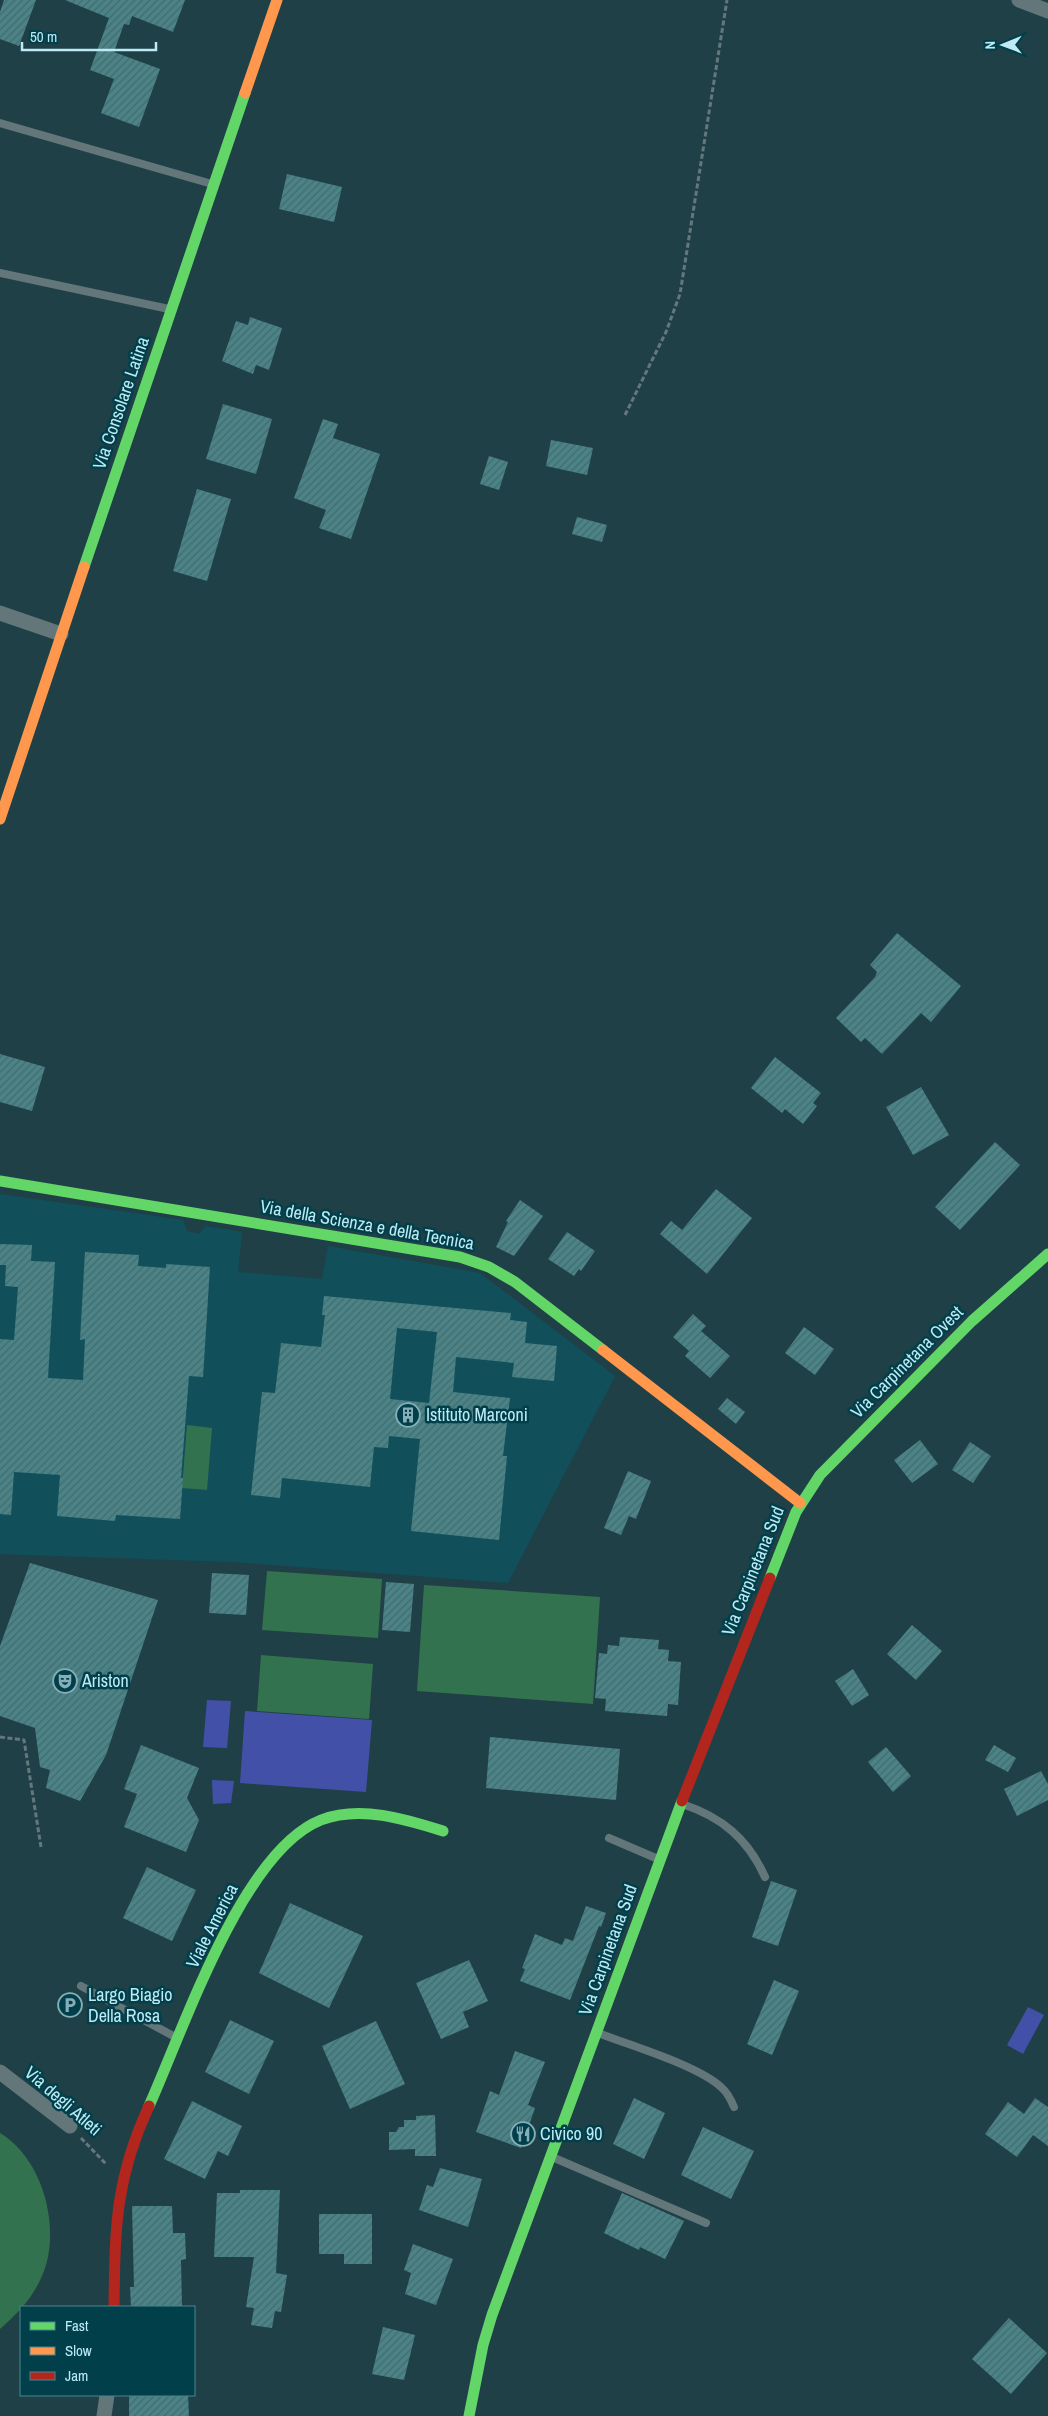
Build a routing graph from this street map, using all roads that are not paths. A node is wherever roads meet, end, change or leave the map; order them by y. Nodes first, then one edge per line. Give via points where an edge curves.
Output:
1 (278, 0) edge
2 (1019, 0) edge
3 (1048, 11) edge
4 (0, 123) edge
5 (214, 185) junction
6 (0, 273) edge
7 (172, 310) junction
8 (0, 613) edge
9 (61, 634) junction
10 (0, 819) edge
11 (0, 1181) edge
12 (1048, 1254) edge
13 (800, 1503) junction
14 (680, 1803) junction
15 (443, 1831) dead end
16 (609, 1838) dead end
17 (660, 1860) junction
18 (765, 1876) dead end
19 (81, 1986) dead end
20 (596, 2032) junction
21 (179, 2039) junction
22 (0, 2072) edge
23 (734, 2107) dead end
24 (70, 2126) road end
25 (550, 2156) junction
26 (706, 2223) dead end
27 (114, 2306) edge
28 (107, 2396) edge
29 (104, 2416) edge
30 (469, 2416) edge

1 - 5 street, Via Consolare Latina
2 - 3 street
4 - 5 lane
5 - 7 street, Via Consolare Latina
6 - 7 lane
7 - 9 street, Via Consolare Latina
8 - 9 street
9 - 10 street, Via Consolare Latina
11 - 13 street, Via della Scienza e della Tecnica via 460,1257 496,1270
12 - 13 street, Via Carpinetana Ovest via 972,1320 820,1475
13 - 14 street, Via Carpinetana Sud
14 - 17 street, Via Carpinetana Sud
14 - 18 lane via 714,1817 738,1834 754,1854
15 - 21 street, Viale America via 390,1818 348,1815 307,1826 292,1837 266,1866 241,1906
16 - 17 lane
17 - 20 street, Via Carpinetana Sud
19 - 21 lane
20 - 23 lane via 681,2064 713,2081 722,2088
20 - 25 street, Via Carpinetana Sud
21 - 27 street, Viale America via 128,2155 121,2181 116,2222
22 - 24 street, Via degli Atleti
25 - 26 lane
25 - 30 street, Via Carpinetana Sud via 489,2323
28 - 29 street

